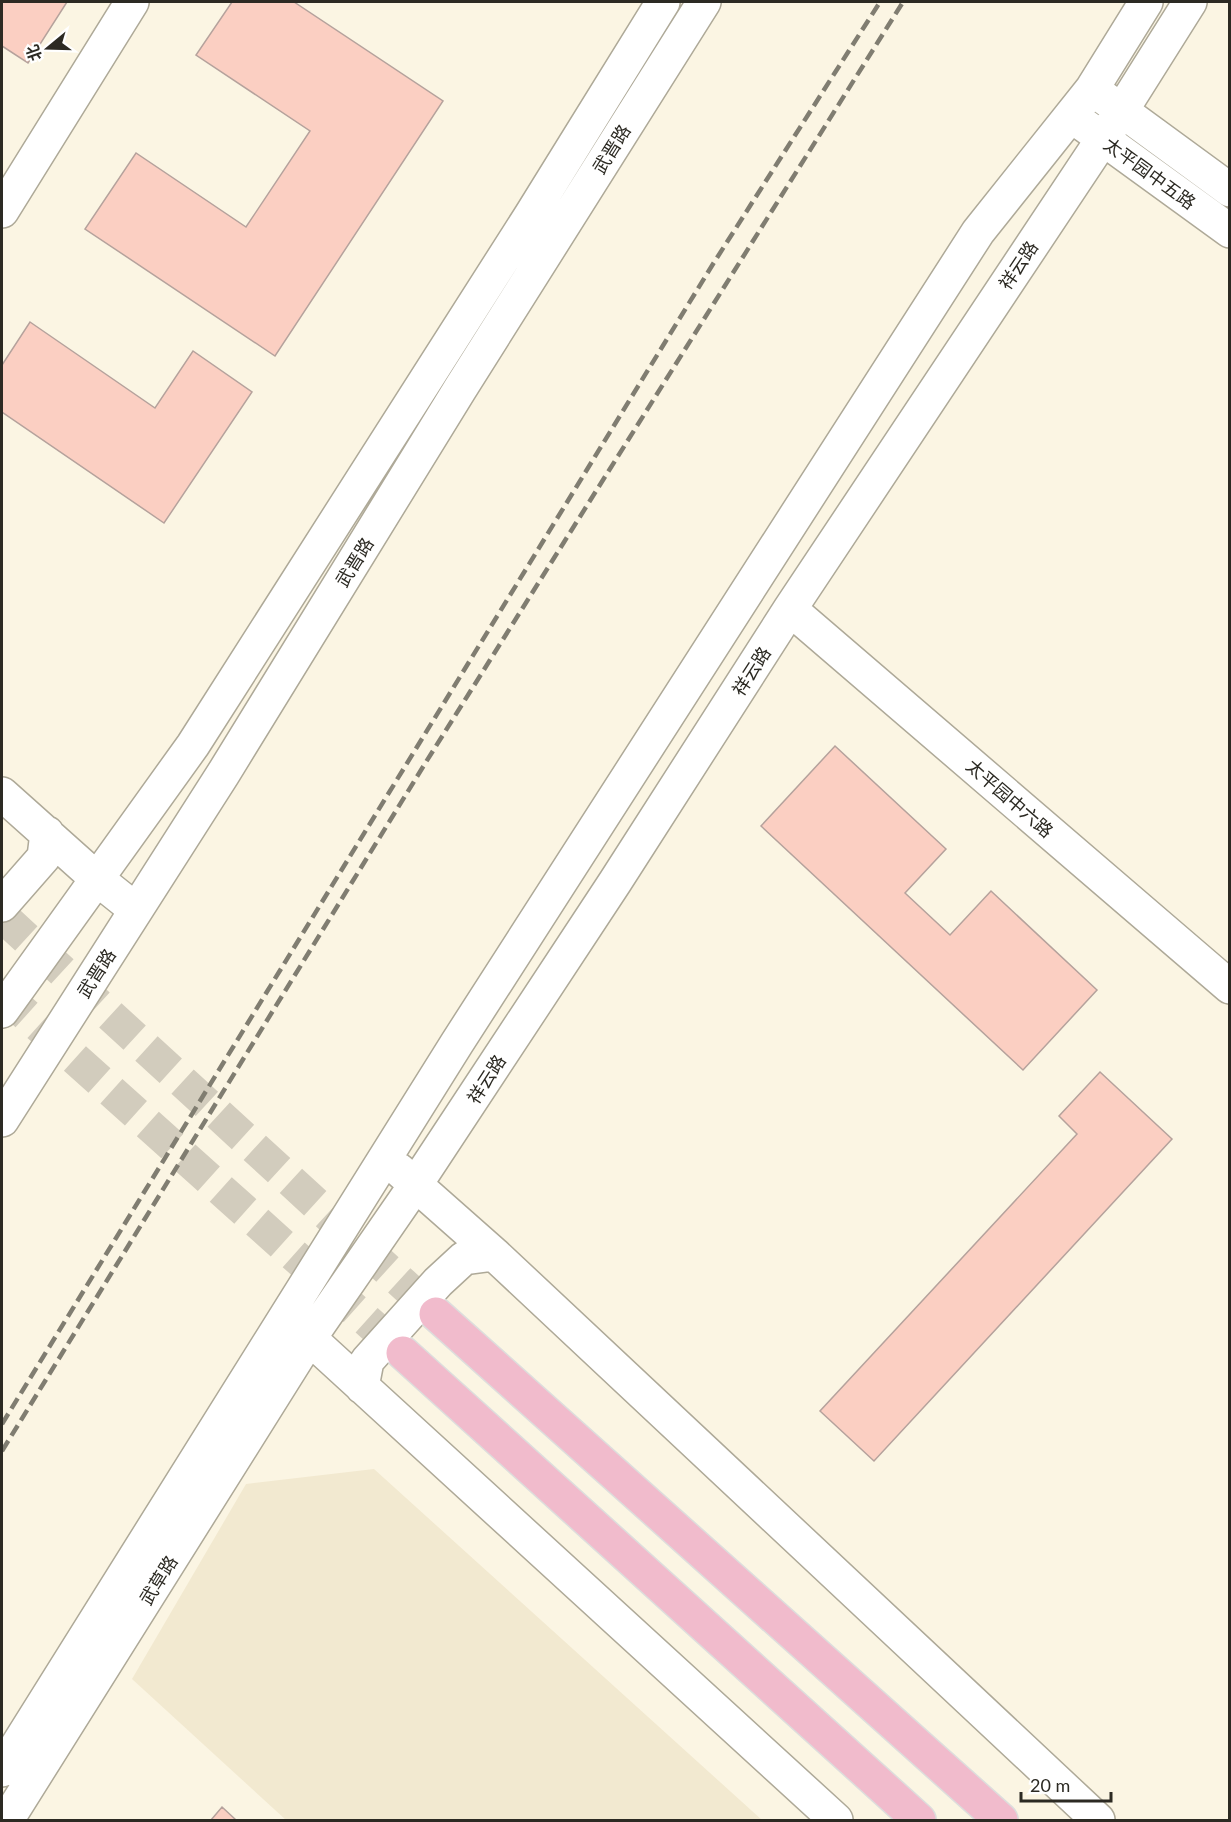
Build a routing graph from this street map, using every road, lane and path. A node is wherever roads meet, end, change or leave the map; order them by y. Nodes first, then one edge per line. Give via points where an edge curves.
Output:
1 (132, 2) edge
2 (663, 2) edge
3 (704, 2) edge
4 (1146, 2) edge
5 (1190, 2) edge
6 (1092, 89) junction
7 (1122, 110) junction
8 (1070, 116) junction
9 (1103, 138) junction
10 (1230, 190) edge
11 (2, 211) edge
12 (1230, 231) edge
13 (790, 609) junction
14 (2, 794) edge
15 (47, 834) junction
16 (96, 878) junction
17 (2, 905) edge
18 (136, 910) junction
19 (1230, 987) edge
20 (2, 1011) edge
21 (5, 1106) edge
22 (385, 1157) junction
23 (416, 1184) junction
24 (494, 1254) junction
25 (436, 1314) tunnel mouth
26 (285, 1315) junction
27 (309, 1339) junction
28 (403, 1353) tunnel mouth
29 (362, 1387) junction
30 (2, 1770) edge
31 (7, 1821) edge
32 (836, 1821) edge
33 (919, 1821) edge
34 (1001, 1821) edge
35 (1098, 1821) edge

1 - 11 street
2 - 16 street, 武晋路 via 193,746
3 - 18 street, 武晋路
4 - 6 street
5 - 7 street, 祥云路
6 - 7 street, 太平园中五路
6 - 8 street
7 - 9 street, 祥云路
7 - 10 street, 太平园中五路
8 - 9 street, 太平园中五路
8 - 22 street via 978,232
9 - 12 street, 太平园中五路
9 - 13 street, 祥云路
13 - 19 street, 太平园中六路
13 - 23 street, 祥云路
14 - 15 street
15 - 16 street
15 - 17 street via 44,857
16 - 18 street
16 - 20 street, 武晋路
18 - 21 street, 武晋路
22 - 23 street
22 - 26 street
23 - 24 street
23 - 27 street, 祥云路
24 - 29 street via 464,1258 438,1282 367,1361
24 - 35 street
25 - 34 main road
26 - 27 street
26 - 30 street, 武草路
27 - 29 street
27 - 31 street, 武草路
28 - 33 main road
29 - 32 street

